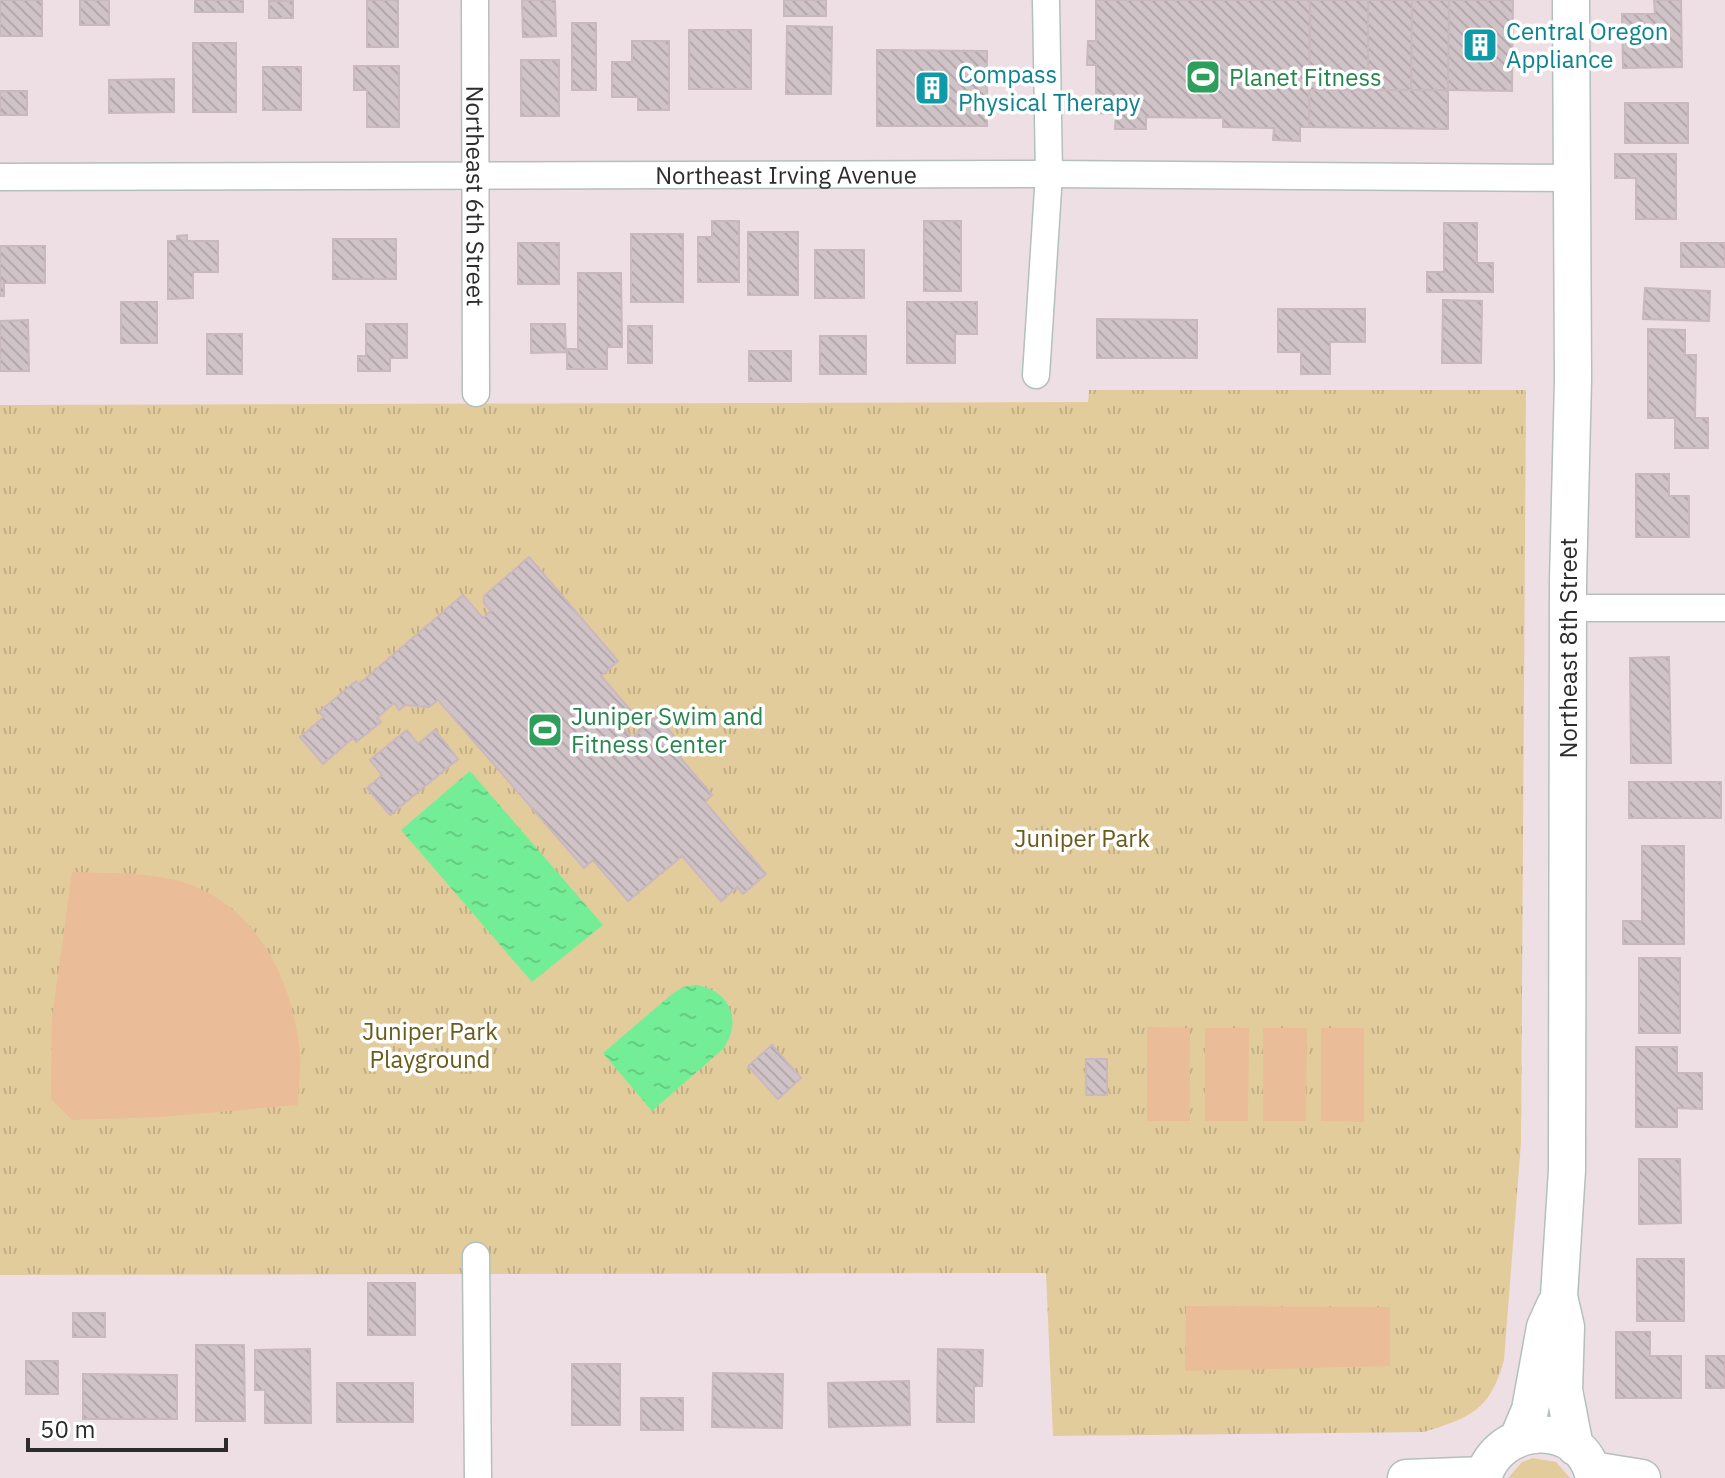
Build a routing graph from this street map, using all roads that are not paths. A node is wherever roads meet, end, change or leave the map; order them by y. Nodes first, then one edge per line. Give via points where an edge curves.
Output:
1 (475, 0) edge
2 (1046, 0) edge
3 (1571, 0) edge
4 (1049, 174) junction
5 (0, 177) edge
6 (474, 177) junction
7 (1573, 178) junction
8 (1036, 375) dead end
9 (476, 393) dead end
10 (1568, 608) junction
11 (1725, 608) edge
12 (476, 1256) dead end
13 (1559, 1296) junction
14 (1518, 1438) junction
15 (1587, 1465) edge
16 (1483, 1476) edge
17 (478, 1478) edge
18 (1406, 1478) edge
19 (1642, 1478) edge

1 - 6 street, Northeast 6th Street
2 - 4 street
3 - 7 street, Northeast 8th Street
4 - 6 street, Northeast Irving Avenue
4 - 7 street, Northeast Irving Avenue
4 - 8 street
5 - 6 street, Northeast Irving Avenue
6 - 9 street, Northeast 6th Street
7 - 10 street, Northeast 8th Street
10 - 11 street
10 - 13 street, Northeast 8th Street via 1567,1170
12 - 17 street
13 - 14 street, Northeast 8th Street via 1545,1327 1530,1410
13 - 15 street, Northeast 8th Street via 1566,1327 1564,1390
14 - 15 street via 1548,1434 1563,1439
14 - 16 street via 1491,1459
15 - 19 street
16 - 18 street

